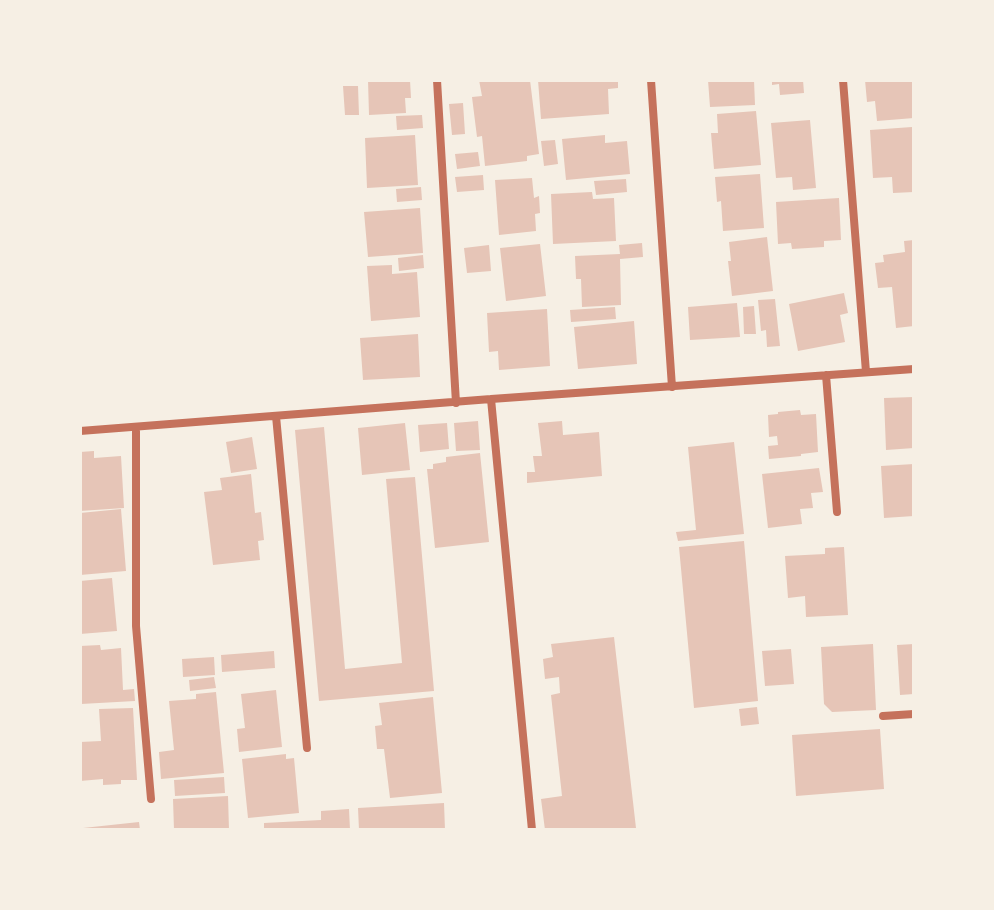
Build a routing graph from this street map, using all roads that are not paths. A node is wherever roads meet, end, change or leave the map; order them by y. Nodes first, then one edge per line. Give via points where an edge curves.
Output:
1 (437, 80) edge
2 (651, 80) edge
3 (843, 80) edge
4 (914, 369) edge
5 (866, 372) junction
6 (826, 375) junction
7 (672, 387) junction
8 (491, 399) junction
9 (456, 403) junction
10 (276, 416) junction
11 (136, 427) junction
12 (80, 431) edge
13 (837, 512) dead end
14 (914, 714) edge
15 (883, 716) dead end
16 (307, 748) dead end
17 (151, 799) dead end
18 (532, 830) edge

1 - 9 street
2 - 7 street
3 - 5 street
4 - 5 street
5 - 6 street
6 - 7 street
6 - 13 street
7 - 8 street
8 - 9 street
8 - 18 street
9 - 10 street
10 - 11 street
10 - 16 street
11 - 12 street
11 - 17 street via 136,626
14 - 15 street

